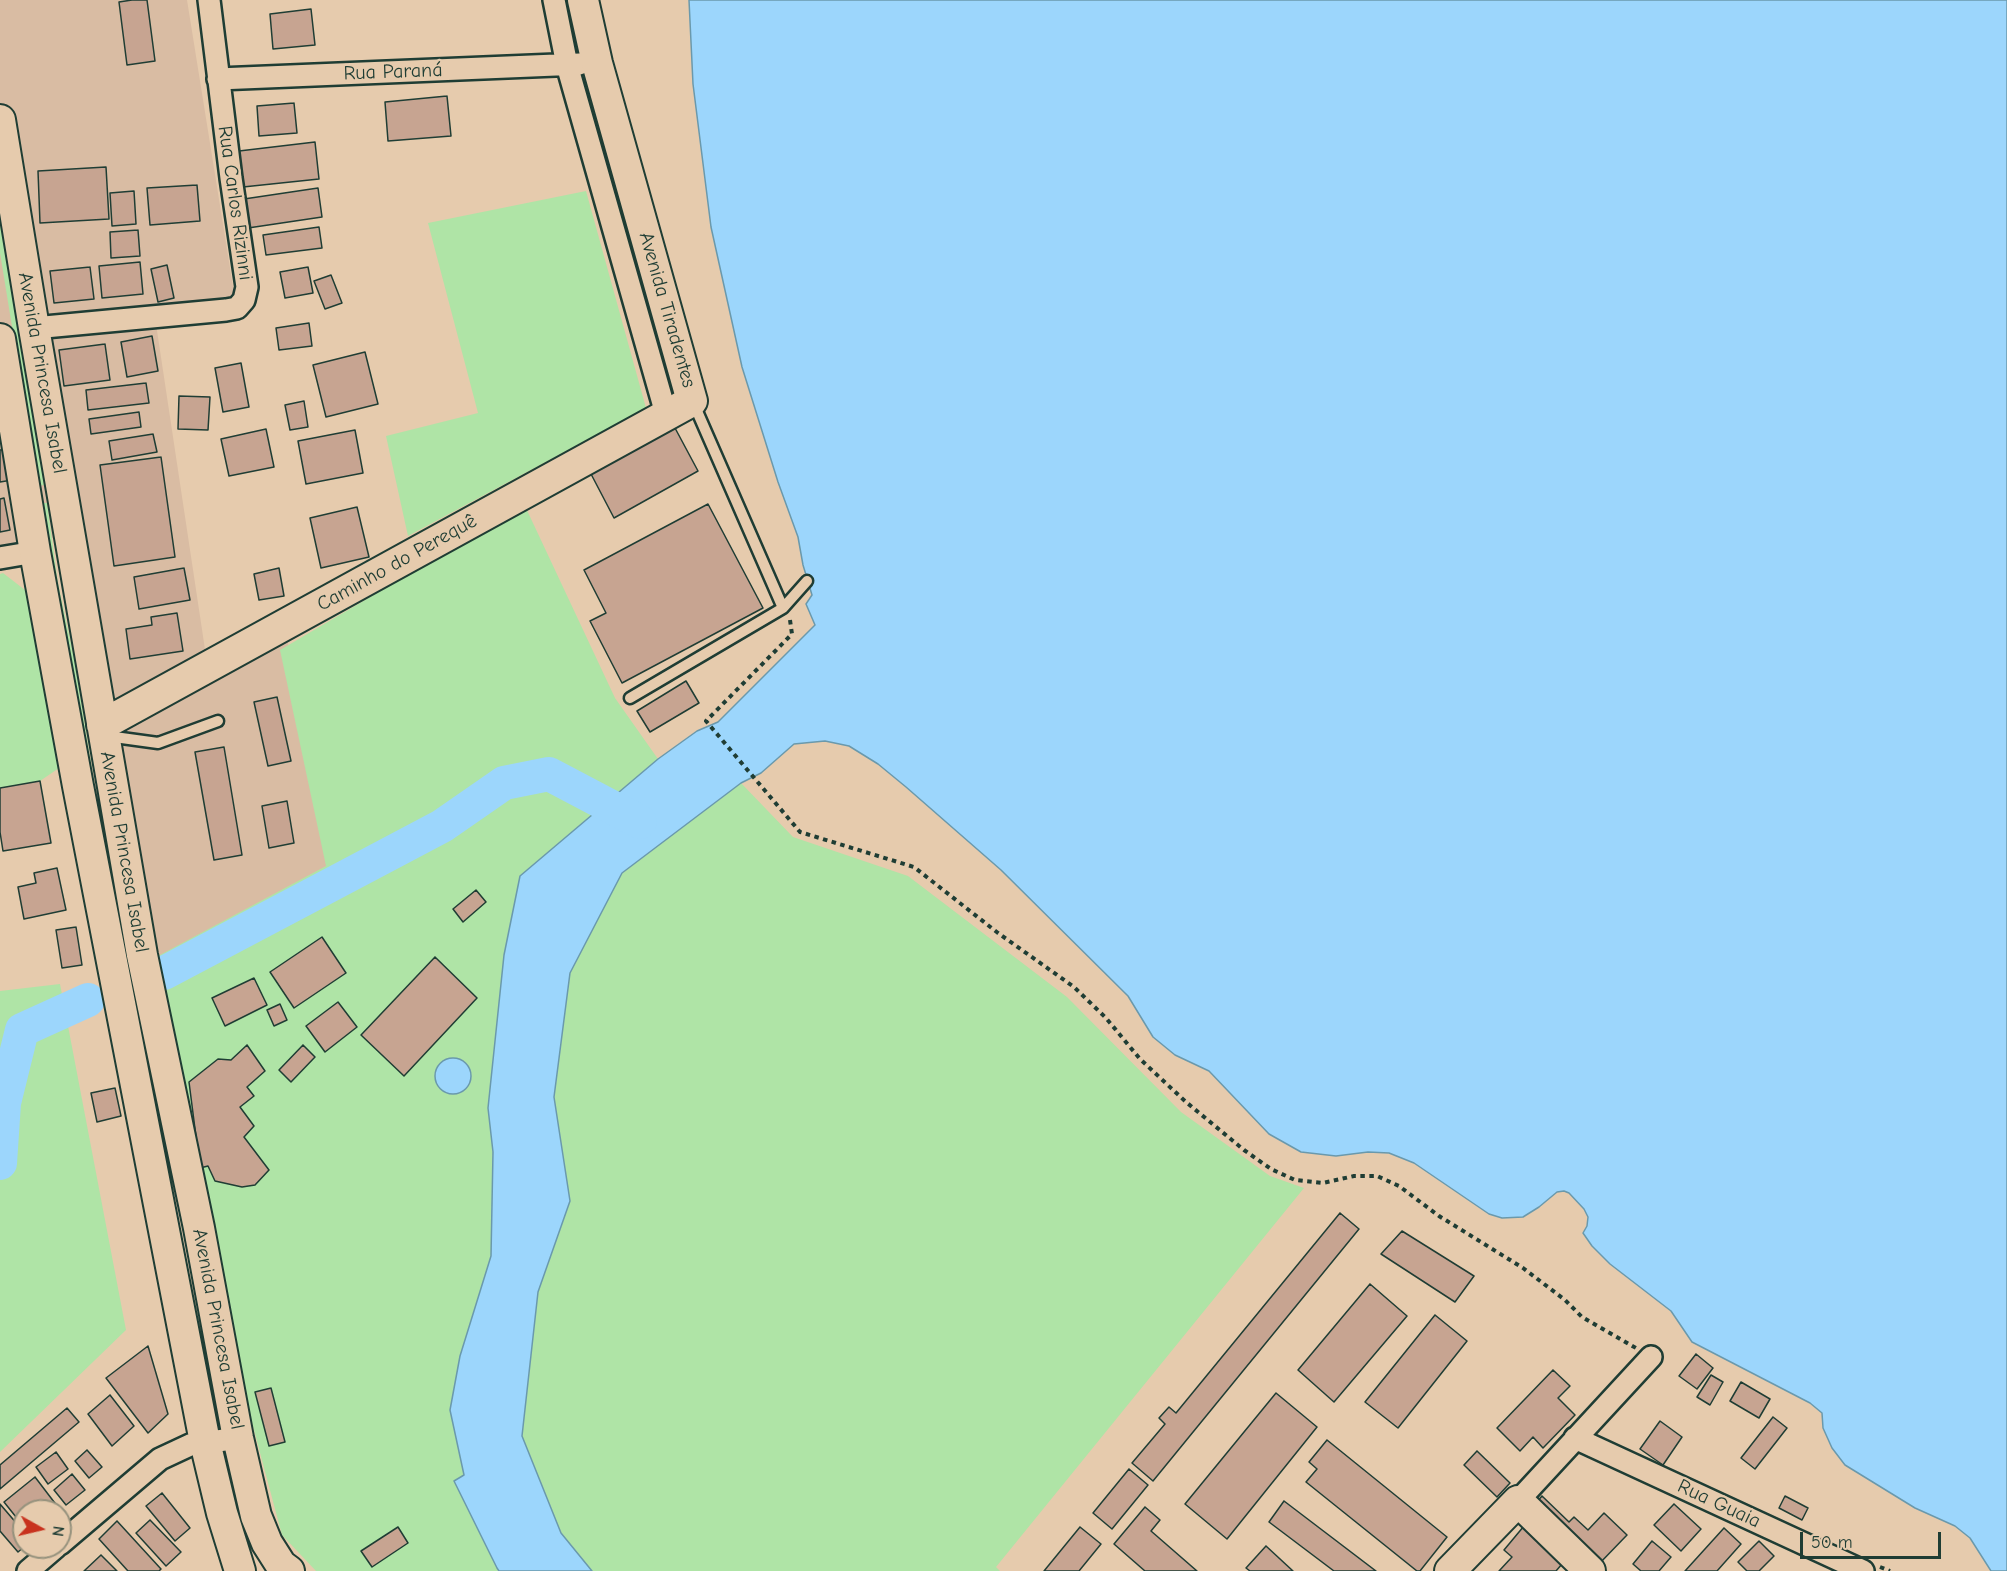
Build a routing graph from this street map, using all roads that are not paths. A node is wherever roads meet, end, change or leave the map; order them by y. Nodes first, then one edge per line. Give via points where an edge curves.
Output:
1 (209, 0) edge
2 (554, 0) edge
3 (583, 0) edge
4 (597, 63) junction
5 (567, 65) junction
6 (218, 79) junction
7 (0, 120) edge
8 (34, 328) junction
9 (0, 339) edge
10 (692, 400) junction
11 (666, 414) junction
12 (35, 552) junction
13 (0, 558) edge
14 (807, 581) dead end
15 (785, 606) junction
16 (630, 698) dead end
17 (218, 721) dead end
18 (103, 730) junction
19 (1652, 1357) road end
20 (238, 1438) junction
21 (1575, 1438) junction
22 (205, 1442) junction
23 (1518, 1501) junction
24 (72, 1534) edge
25 (42, 1559) edge
26 (1869, 1568) edge
27 (28, 1571) edge
28 (240, 1571) edge
29 (289, 1571) edge
30 (1450, 1571) edge
31 (1590, 1571) edge

1 - 6 street, Rua Carlos Rizinni
2 - 5 street, Avenida Tiradentes
3 - 4 main road, Avenida Tiradentes
4 - 5 street, Rua Paraná
4 - 10 main road, Avenida Tiradentes
5 - 6 street, Rua Paraná
5 - 11 street, Avenida Tiradentes
6 - 8 street, Rua Carlos Rizinni via 247,286 244,300 237,308 225,310
7 - 8 main road, Avenida Princesa Isabel
8 - 18 main road, Avenida Princesa Isabel
9 - 12 main road, Avenida Princesa Isabel
10 - 11 main road, Caminho do Perequê
10 - 15 lane, Avenida Tiradentes
11 - 18 main road, Caminho do Perequê
12 - 13 street
12 - 22 main road, Avenida Princesa Isabel
14 - 15 lane
15 - 16 lane
17 - 18 lane via 158,743
18 - 20 main road, Avenida Princesa Isabel via 142,955
19 - 21 street
20 - 22 street
20 - 29 main road, Avenida Princesa Isabel via 256,1516 267,1543
21 - 23 street
21 - 26 street, Rua Guaia
22 - 24 street via 160,1459
22 - 28 main road, Avenida Princesa Isabel
23 - 30 main road
23 - 31 main road
25 - 27 street

